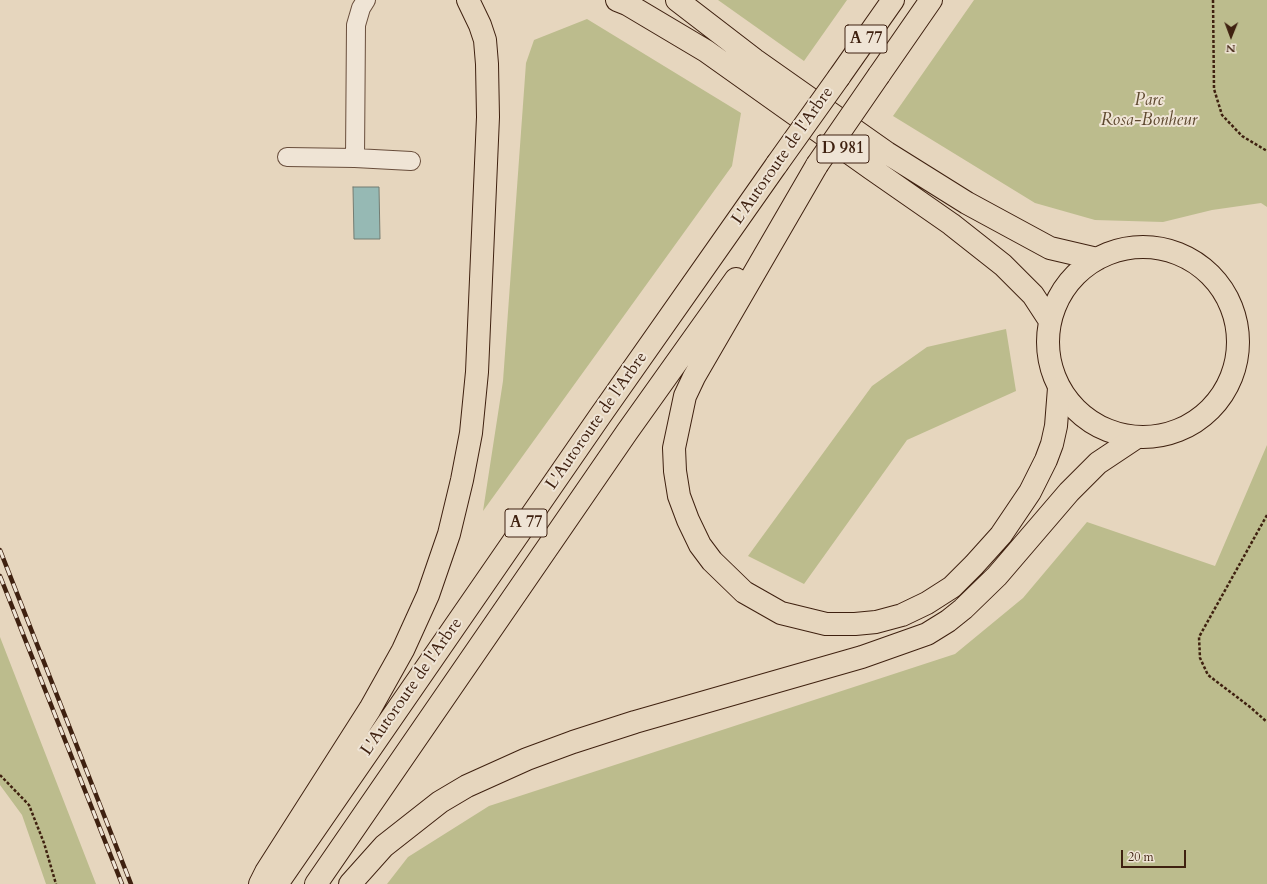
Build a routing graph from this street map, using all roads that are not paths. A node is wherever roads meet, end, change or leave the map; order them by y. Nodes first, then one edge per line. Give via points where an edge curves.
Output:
1 (366, 0) edge
2 (468, 0) edge
3 (618, 0) edge
4 (677, 0) edge
5 (893, 0) edge
6 (931, 0) edge
7 (287, 158) dead end
8 (355, 158) junction
9 (411, 161) dead end
10 (817, 165) junction
11 (1097, 259) junction
12 (1050, 321) junction
13 (1059, 388) junction
14 (1137, 437) junction
15 (260, 884) edge
16 (277, 884) edge
17 (316, 884) edge
18 (350, 884) edge

1 - 8 street via 356,26
2 - 15 main road via 485,40 488,117 477,372 471,433 462,480 449,534 428,595 403,650 370,709
3 - 12 main road, D 981 via 706,51 951,224 1003,265 1033,295
4 - 11 main road, D 981 via 755,60 887,153 1050,248
5 - 16 main road, L'Autoroute de l'Arbre / A 77, bridge via 600,416
6 - 10 main road, L'Autoroute de l'Arbre / A 77, bridge
7 - 8 street
8 - 9 street
10 - 13 main road via 694,377 685,396 674,448 679,496 700,545 712,561 744,592 781,613 826,624 855,624 902,615 952,587 1001,534 1030,492 1052,444
10 - 17 main road, L'Autoroute de l'Arbre / A 77 via 627,432
11 - 12 main road via 1084,267 1062,291
11 - 14 main road via 1116,251 1137,247 1158,248 1196,263 1212,276 1224,293 1233,312 1238,332 1238,352 1233,373 1224,392 1212,408 1178,431 1158,436
12 - 13 main road via 1048,355
13 - 14 main road via 1070,403 1094,424 1118,434
14 - 18 main road via 1098,463 1069,492 997,576 963,609 927,634 862,657 628,724 527,759 440,802 384,846

